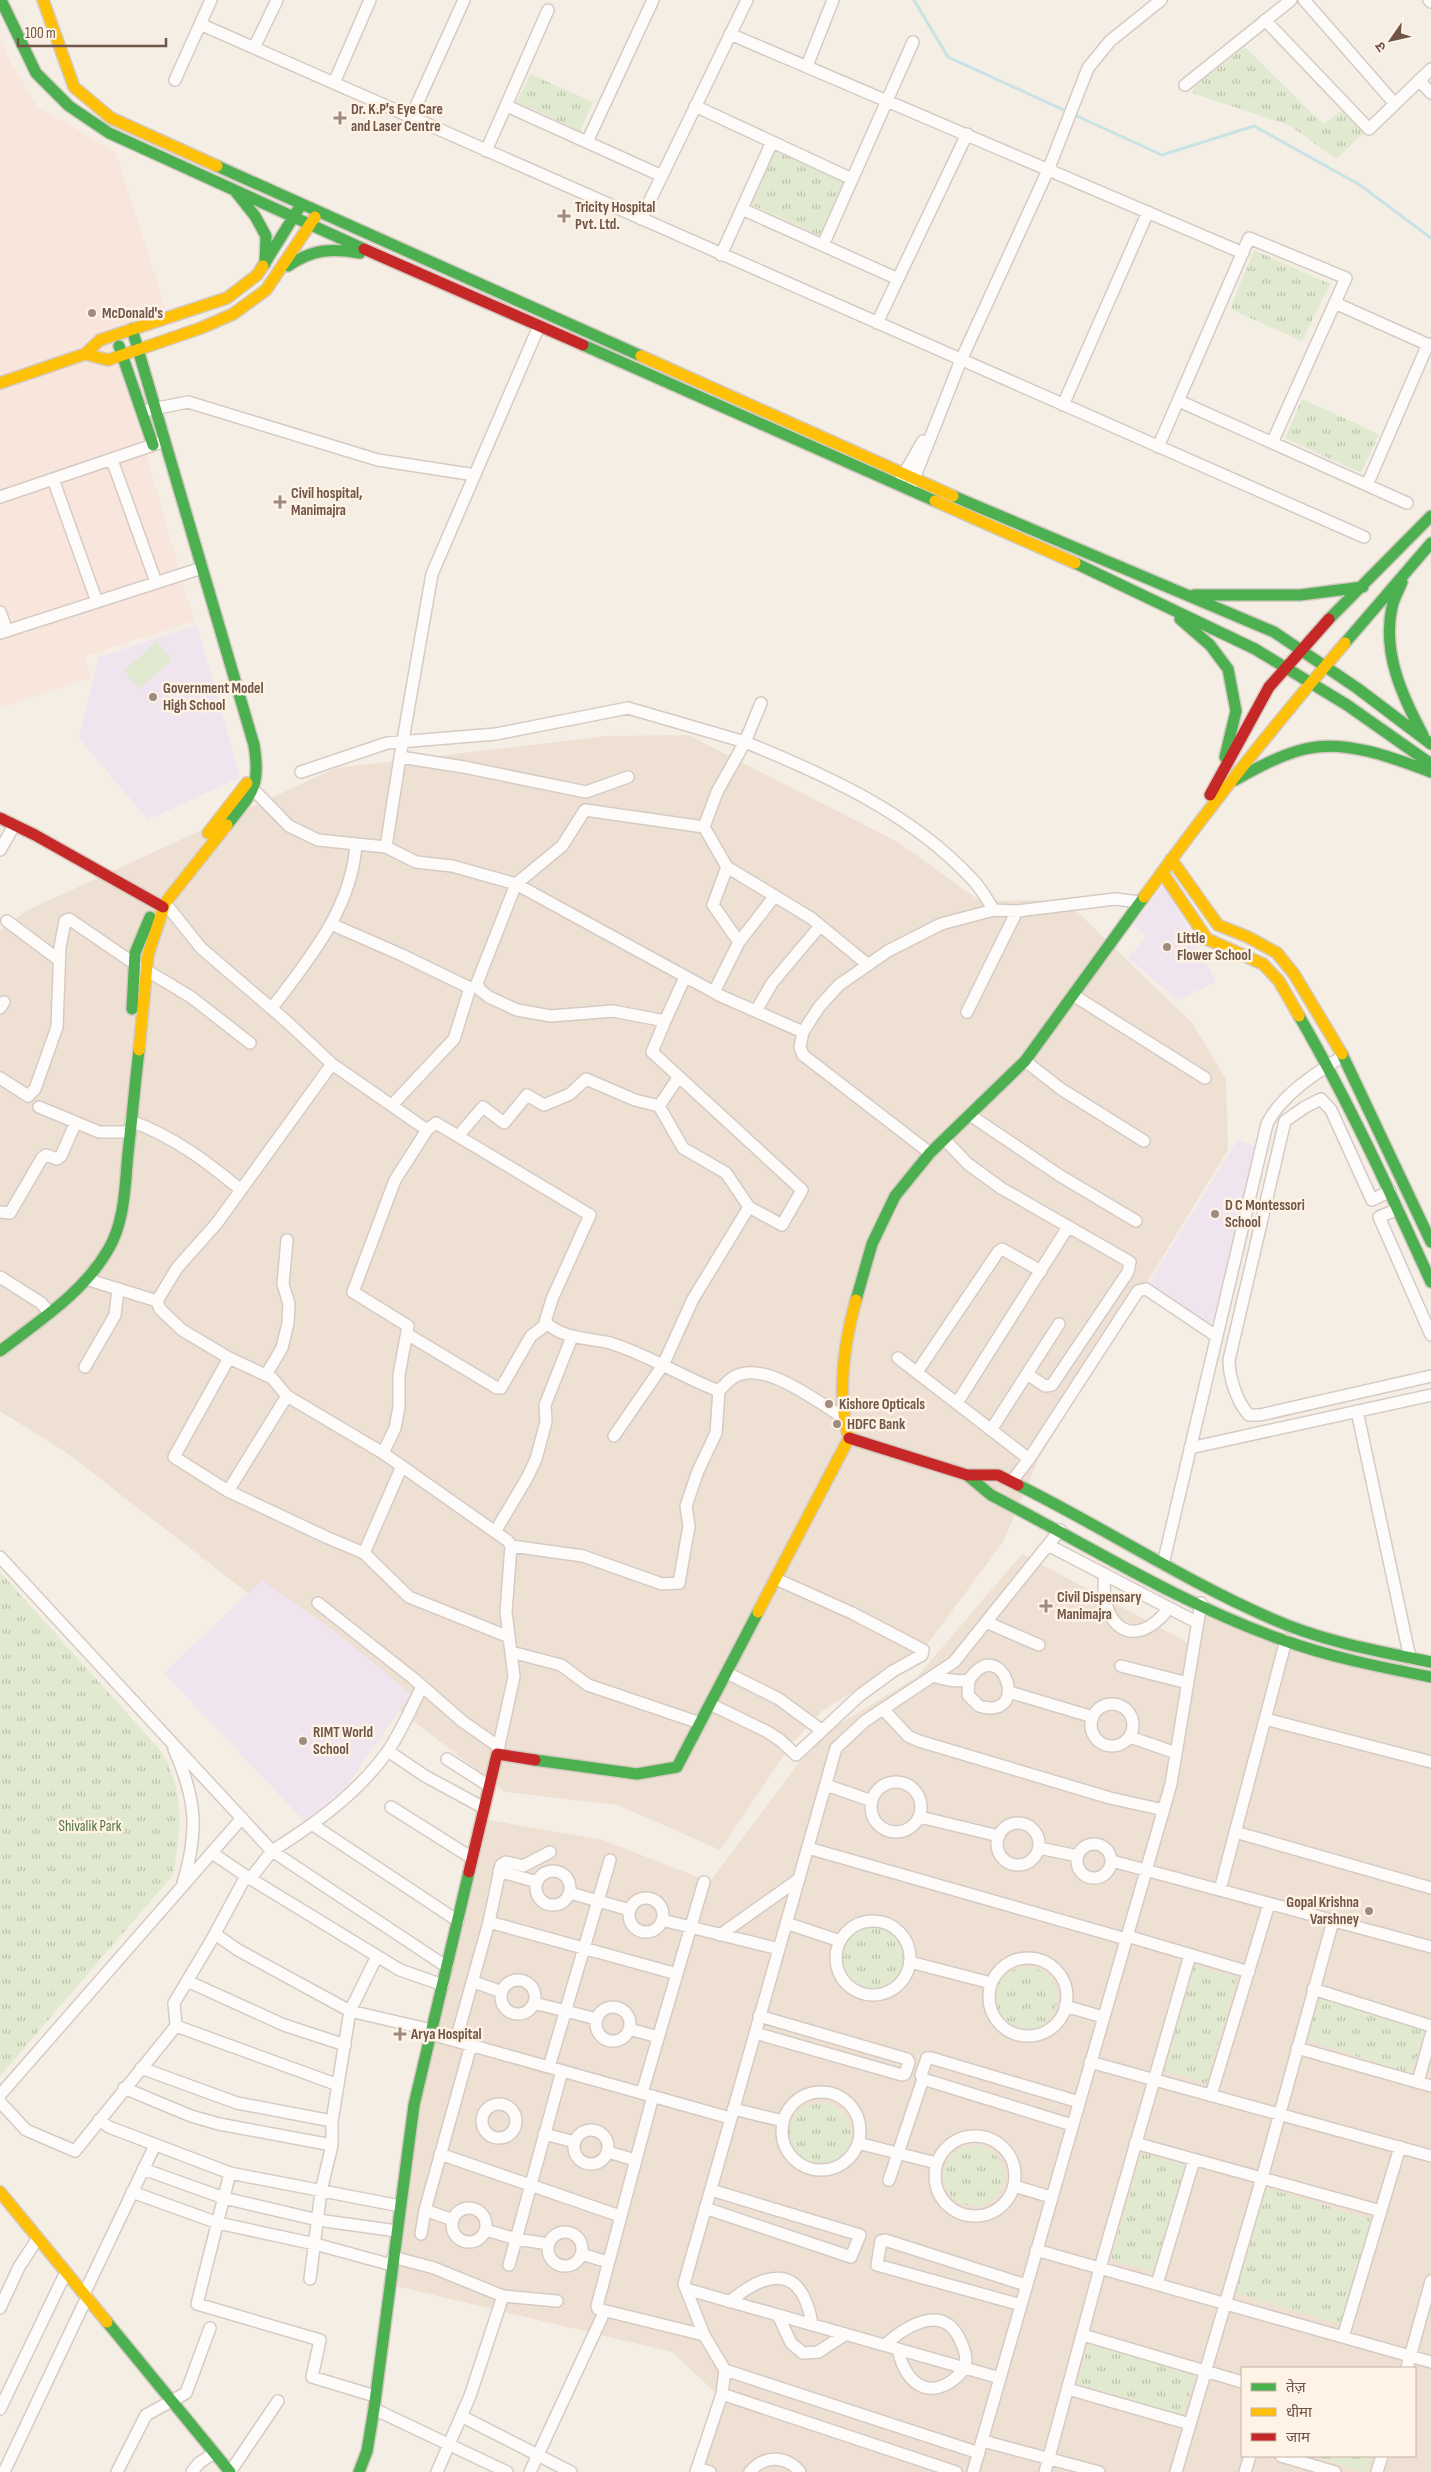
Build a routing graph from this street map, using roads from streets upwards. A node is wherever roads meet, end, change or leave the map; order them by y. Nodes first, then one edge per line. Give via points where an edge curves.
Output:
1 (0, 0) edge
2 (43, 0) edge
3 (211, 0) edge
4 (277, 0) edge
5 (370, 0) edge
6 (464, 0) edge
7 (653, 0) edge
8 (748, 0) edge
9 (833, 0) edge
10 (1161, 0) edge
11 (1291, 0) edge
12 (1304, 0) edge
13 (548, 10) dead end
14 (1265, 20) junction
15 (200, 24) junction
16 (730, 34) junction
17 (913, 42) dead end
18 (254, 48) junction
19 (807, 66) junction
20 (1431, 69) edge
21 (175, 80) dead end
22 (1419, 80) junction
23 (334, 83) junction
24 (1185, 85) dead end
25 (1431, 93) edge
26 (887, 100) junction
27 (1395, 104) junction
28 (507, 106) junction
29 (695, 106) junction
30 (411, 118) junction
31 (967, 134) junction
32 (587, 142) junction
33 (772, 142) junction
34 (486, 151) junction
35 (1048, 168) junction
36 (662, 176) junction
37 (852, 179) junction
38 (233, 189) junction
39 (302, 204) junction
40 (742, 209) junction
41 (318, 212) junction
42 (1148, 212) junction
43 (295, 216) junction
44 (641, 219) junction
45 (311, 225) junction
46 (823, 245) junction
47 (1242, 253) junction
48 (721, 254) junction
49 (384, 257) junction
50 (265, 264) junction
51 (277, 275) junction
52 (898, 279) junction
53 (1335, 303) junction
54 (877, 323) junction
55 (539, 326) junction
56 (132, 330) junction
57 (116, 335) junction
58 (1430, 345) edge
59 (138, 350) junction
60 (85, 354) junction
61 (122, 355) junction
62 (961, 360) junction
63 (1, 381) edge
64 (1178, 401) junction
65 (1063, 405) junction
66 (156, 408) junction
67 (141, 412) junction
68 (938, 415) junction
69 (166, 441) junction
70 (1272, 443) junction
71 (153, 445) junction
72 (1158, 447) junction
73 (112, 460) junction
74 (904, 473) junction
75 (475, 475) junction
76 (915, 478) junction
77 (53, 479) junction
78 (1367, 485) junction
79 (898, 486) junction
80 (910, 490) junction
81 (0, 497) edge
82 (1408, 503) dead end
83 (1431, 516) edge
84 (1364, 537) dead end
85 (1431, 543) edge
86 (202, 568) junction
87 (1406, 571) junction
88 (156, 582) junction
89 (1363, 587) junction
90 (1185, 595) junction
91 (97, 602) junction
92 (1164, 606) junction
93 (0, 612) edge
94 (3, 632) edge
95 (1301, 650) junction
96 (1325, 666) junction
97 (1286, 668) junction
98 (1310, 683) junction
99 (760, 703) dead end
100 (402, 742) junction
101 (745, 742) junction
102 (1429, 742) edge
103 (400, 756) junction
104 (1431, 764) edge
105 (301, 772) dead end
106 (1431, 772) edge
107 (628, 777) dead end
108 (1226, 779) junction
109 (251, 786) junction
110 (0, 818) edge
111 (704, 827) junction
112 (6, 830) edge
113 (36, 835) junction
114 (356, 844) junction
115 (386, 847) junction
116 (0, 850) edge
117 (1171, 859) junction
118 (727, 866) junction
119 (1162, 872) junction
120 (516, 884) junction
121 (774, 897) junction
122 (1140, 902) junction
123 (161, 904) junction
124 (994, 910) junction
125 (1017, 911) junction
126 (7, 921) dead end
127 (331, 924) junction
128 (820, 926) junction
129 (739, 942) junction
130 (59, 960) junction
131 (135, 964) junction
132 (867, 964) junction
133 (146, 970) junction
134 (686, 977) junction
135 (714, 992) junction
136 (1073, 994) junction
137 (272, 1008) junction
138 (756, 1011) junction
139 (967, 1012) dead end
140 (666, 1021) junction
141 (803, 1032) junction
142 (250, 1043) dead end
143 (1343, 1056) junction
144 (1025, 1061) junction
145 (332, 1064) junction
146 (1328, 1066) junction
147 (0, 1078) edge
148 (678, 1078) junction
149 (1205, 1078) dead end
150 (392, 1105) junction
151 (659, 1106) junction
152 (39, 1107) dead end
153 (970, 1115) junction
154 (131, 1121) junction
155 (75, 1124) junction
156 (428, 1130) junction
157 (124, 1132) junction
158 (458, 1136) junction
159 (944, 1139) junction
160 (1144, 1141) dead end
161 (930, 1153) junction
162 (241, 1190) junction
163 (1390, 1191) junction
164 (1372, 1200) junction
165 (750, 1207) junction
166 (1398, 1209) junction
167 (0, 1212) edge
168 (1379, 1217) junction
169 (1136, 1222) dead end
170 (1068, 1227) junction
171 (286, 1240) dead end
172 (1431, 1242) edge
173 (1041, 1271) junction
174 (0, 1277) edge
175 (86, 1279) junction
176 (1431, 1282) edge
177 (118, 1290) junction
178 (157, 1301) junction
179 (46, 1309) junction
180 (547, 1324) junction
181 (1059, 1324) dead end
182 (407, 1334) junction
183 (1431, 1335) edge
184 (1216, 1336) junction
185 (572, 1337) junction
186 (0, 1343) edge
187 (0, 1351) edge
188 (229, 1358) junction
189 (898, 1358) dead end
190 (663, 1365) junction
191 (85, 1366) dead end
192 (917, 1372) junction
193 (1027, 1374) junction
194 (266, 1375) junction
195 (1431, 1376) edge
196 (719, 1390) junction
197 (1431, 1395) edge
198 (287, 1396) junction
199 (957, 1403) junction
200 (1357, 1411) junction
201 (842, 1417) junction
202 (991, 1430) junction
203 (614, 1436) dead end
204 (849, 1438) junction
205 (1190, 1448) junction
206 (383, 1453) junction
207 (1029, 1459) junction
208 (402, 1466) junction
209 (967, 1475) junction
210 (1012, 1482) junction
211 (228, 1491) junction
212 (1073, 1512) junction
213 (1060, 1530) junction
214 (495, 1532) junction
215 (1048, 1544) junction
216 (511, 1546) junction
217 (364, 1553) junction
218 (0, 1557) edge
219 (1163, 1564) junction
220 (1105, 1574) junction
221 (776, 1579) junction
222 (1204, 1586) junction
223 (318, 1603) dead end
224 (1201, 1603) junction
225 (1170, 1608) junction
226 (986, 1622) junction
227 (1198, 1623) junction
228 (509, 1637) junction
229 (1286, 1640) junction
230 (1039, 1645) dead end
231 (511, 1652) junction
232 (1410, 1658) junction
233 (1431, 1662) edge
234 (1121, 1666) dead end
235 (727, 1673) junction
236 (934, 1676) junction
237 (1431, 1677) edge
238 (969, 1680) junction
239 (1188, 1683) junction
240 (422, 1687) junction
241 (1009, 1692) junction
242 (710, 1704) junction
243 (883, 1709) junction
244 (1093, 1717) junction
245 (1265, 1719) junction
246 (700, 1723) junction
247 (821, 1730) junction
248 (1130, 1737) junction
249 (170, 1740) junction
250 (498, 1750) junction
251 (388, 1751) junction
252 (1176, 1753) junction
253 (448, 1759) dead end
254 (1431, 1762) edge
255 (826, 1785) junction
256 (489, 1786) junction
257 (872, 1801) junction
258 (391, 1807) dead end
259 (484, 1808) junction
260 (1164, 1810) junction
261 (920, 1817) junction
262 (242, 1818) junction
263 (313, 1825) junction
264 (1235, 1832) junction
265 (999, 1836) junction
266 (808, 1848) junction
267 (1039, 1848) junction
268 (272, 1851) junction
269 (550, 1852) dead end
270 (212, 1853) junction
271 (1078, 1856) junction
272 (472, 1858) junction
273 (610, 1860) dead end
274 (1112, 1861) junction
275 (499, 1871) junction
276 (1146, 1871) junction
277 (248, 1878) junction
278 (799, 1879) junction
279 (537, 1882) junction
280 (704, 1882) dead end
281 (1222, 1882) dead end
282 (182, 1887) junction
283 (1431, 1888) edge
284 (570, 1893) junction
285 (599, 1901) junction
286 (1269, 1904) junction
287 (630, 1910) junction
288 (662, 1920) junction
289 (458, 1921) junction
290 (1333, 1921) junction
291 (489, 1922) junction
292 (786, 1923) junction
293 (691, 1928) junction
294 (215, 1934) junction
295 (720, 1935) junction
296 (1127, 1938) junction
297 (840, 1941) junction
298 (1431, 1947) edge
299 (584, 1948) junction
300 (779, 1949) junction
301 (1190, 1954) junction
302 (377, 1956) junction
303 (910, 1962) junction
304 (447, 1967) junction
305 (1249, 1972) junction
306 (677, 1974) junction
307 (187, 1981) junction
308 (474, 1982) junction
309 (991, 1983) junction
310 (443, 1985) junction
311 (1313, 1989) junction
312 (502, 1992) junction
313 (534, 2002) junction
314 (1066, 2006) junction
315 (566, 2010) junction
316 (350, 2011) junction
317 (759, 2016) junction
318 (1104, 2017) junction
319 (597, 2018) junction
320 (176, 2026) junction
321 (1431, 2026) edge
322 (629, 2029) junction
323 (432, 2032) junction
324 (755, 2033) junction
325 (1431, 2035) edge
326 (658, 2037) junction
327 (456, 2040) junction
328 (345, 2045) junction
329 (470, 2045) junction
330 (1297, 2048) junction
331 (1090, 2062) junction
332 (549, 2067) junction
333 (141, 2068) junction
334 (562, 2071) junction
335 (923, 2079) junction
336 (1154, 2080) junction
337 (1418, 2082) junction
338 (338, 2085) junction
339 (1431, 2086) edge
340 (124, 2088) junction
341 (0, 2095) edge
342 (647, 2095) junction
343 (1211, 2096) junction
344 (0, 2102) edge
345 (1079, 2102) junction
346 (732, 2113) junction
347 (1279, 2114) junction
348 (99, 2120) junction
349 (332, 2121) junction
350 (783, 2121) junction
351 (1072, 2124) junction
352 (544, 2134) junction
353 (575, 2142) junction
354 (858, 2143) junction
355 (1135, 2143) junction
356 (155, 2144) junction
357 (332, 2145) junction
358 (1400, 2147) junction
359 (608, 2152) junction
360 (898, 2153) junction
361 (440, 2154) junction
362 (1431, 2156) edge
363 (635, 2160) junction
364 (1194, 2160) junction
365 (936, 2163) junction
366 (143, 2169) junction
367 (230, 2173) junction
368 (1262, 2178) junction
369 (889, 2180) dead end
370 (531, 2185) junction
371 (1014, 2186) junction
372 (711, 2190) junction
373 (322, 2191) junction
374 (0, 2192) edge
375 (132, 2192) junction
376 (1051, 2197) junction
377 (224, 2198) junction
378 (400, 2206) junction
379 (705, 2208) junction
380 (425, 2210) junction
381 (1381, 2211) junction
382 (620, 2216) junction
383 (318, 2220) junction
384 (453, 2220) junction
385 (218, 2223) junction
386 (486, 2230) junction
387 (397, 2231) junction
388 (421, 2234) dead end
389 (38, 2238) junction
390 (516, 2239) junction
391 (315, 2244) junction
392 (549, 2244) junction
393 (1036, 2250) junction
394 (581, 2254) junction
395 (392, 2261) junction
396 (608, 2262) junction
397 (509, 2265) dead end
398 (1100, 2268) junction
399 (66, 2272) junction
400 (310, 2279) dead end
401 (1431, 2281) edge
402 (1157, 2284) junction
403 (1026, 2285) junction
404 (686, 2289) junction
405 (86, 2295) junction
406 (503, 2296) junction
407 (557, 2301) dead end
408 (729, 2302) junction
409 (1226, 2304) junction
410 (1020, 2305) junction
411 (0, 2308) edge
412 (778, 2315) junction
413 (602, 2317) dead end
414 (812, 2324) junction
415 (210, 2328) dead end
416 (846, 2334) junction
417 (704, 2335) junction
418 (1083, 2335) junction
419 (1343, 2337) junction
420 (885, 2345) junction
421 (898, 2349) junction
422 (1410, 2356) junction
423 (1431, 2362) edge
424 (1407, 2367) edge
425 (965, 2368) junction
426 (725, 2370) junction
427 (1206, 2371) junction
428 (1000, 2378) junction
429 (1241, 2382) edge
430 (1068, 2389) junction
431 (722, 2394) junction
432 (375, 2396) junction
433 (278, 2401) dead end
434 (172, 2402) junction
435 (0, 2409) edge
436 (374, 2409) junction
437 (461, 2416) junction
438 (1190, 2424) junction
439 (983, 2440) junction
440 (449, 2444) junction
441 (214, 2453) junction
442 (979, 2453) junction
443 (538, 2456) junction
444 (1250, 2457) edge
445 (1284, 2457) edge
446 (1382, 2457) edge
447 (1049, 2458) junction
448 (697, 2470) edge
449 (228, 2471) edge
450 (4, 2472) edge
451 (117, 2472) edge
452 (192, 2472) edge
453 (359, 2472) edge
454 (437, 2472) edge
455 (507, 2472) edge
456 (530, 2472) edge
457 (571, 2472) edge
458 (710, 2472) edge
459 (750, 2472) edge
460 (800, 2472) edge
461 (956, 2472) edge
462 (973, 2472) edge
463 (1045, 2472) edge
464 (1099, 2472) edge
465 (1176, 2472) edge
466 (1245, 2472) edge
467 (1335, 2472) edge
468 (1377, 2472) edge

1 - 38 street via 36,73 69,106 109,133
2 - 39 street via 74,87 111,118
3 - 15 street
4 - 18 street
5 - 23 street
6 - 30 street
7 - 32 street
8 - 16 street
9 - 19 street
10 - 35 street via 1110,40 1088,68
11 - 14 street
12 - 27 street
13 - 28 street
14 - 24 street
14 - 27 street via 1368,129
15 - 18 street
15 - 21 street
16 - 19 street
16 - 29 street
17 - 26 street
18 - 23 street
19 - 26 street
20 - 22 street
22 - 25 street
22 - 27 street
23 - 30 street
26 - 31 street
26 - 37 street
28 - 32 street
28 - 34 street
29 - 33 street
29 - 36 street
30 - 34 street
31 - 35 street
31 - 52 street
32 - 36 street
33 - 37 street
33 - 40 street
34 - 44 street
35 - 42 street
35 - 62 street
36 - 44 street
37 - 46 street
38 - 43 street
38 - 50 street via 266,236
39 - 41 street
39 - 43 street
40 - 46 street
40 - 48 street
41 - 45 street
41 - 74 street
42 - 47 street
42 - 65 street
43 - 45 street
43 - 50 street
44 - 48 street
45 - 49 street
45 - 51 street
46 - 52 street
47 - 53 street via 1249,238 1346,278
47 - 64 street
48 - 54 street
49 - 51 street via 330,248 305,254
49 - 55 street
50 - 56 street via 227,298
51 - 59 street via 266,290 233,314
52 - 54 street
53 - 58 street
53 - 70 street
54 - 62 street
55 - 75 street
55 - 79 street
56 - 57 street
56 - 59 street
57 - 60 street via 100,340
57 - 61 street
58 - 78 street
59 - 61 street
59 - 66 street
60 - 61 street via 108,360
60 - 63 street
61 - 67 street
62 - 65 street
62 - 68 street
64 - 70 street
64 - 72 street
65 - 72 street
66 - 67 street
66 - 69 street
66 - 75 street via 188,402 378,460
67 - 71 street
68 - 74 street
68 - 76 street
69 - 71 street
69 - 86 street
70 - 78 street
71 - 73 street
72 - 84 street
73 - 77 street
73 - 88 street
74 - 76 street
74 - 79 street
75 - 100 street via 432,574
76 - 80 street
76 - 90 street
77 - 81 street
77 - 91 street
78 - 82 street
79 - 80 street
80 - 92 street
83 - 89 street
85 - 87 street
86 - 88 street
86 - 109 street via 254,745 258,766
87 - 96 street
87 - 102 street via 1392,607 1389,644 1405,703
88 - 91 street
89 - 90 street via 1327,594 1272,597
89 - 95 street
90 - 95 street via 1274,632
91 - 94 street
92 - 97 street
92 - 108 street via 1210,645 1228,670 1236,711
93 - 94 street
95 - 96 street
95 - 97 street
96 - 98 street
96 - 102 street
97 - 98 street
97 - 108 street via 1269,687
98 - 104 street
98 - 108 street
99 - 101 street
100 - 101 street via 496,734 628,708
100 - 103 street
100 - 105 street via 386,743
101 - 111 street via 717,792
101 - 124 street via 818,772 894,816 968,875
103 - 107 street via 586,792
103 - 115 street
106 - 108 street via 1392,757 1313,747
108 - 117 street
109 - 114 street via 289,826 318,840
109 - 123 street
110 - 113 street
111 - 118 street
111 - 120 street via 585,810 562,846
112 - 113 street
112 - 116 street
113 - 123 street
114 - 115 street
114 - 127 street via 355,864 347,892
115 - 120 street via 416,862 452,866
117 - 119 street
117 - 143 street via 1218,925 1277,952 1294,974
118 - 121 street
118 - 129 street via 713,906
119 - 122 street
119 - 146 street via 1207,939 1263,964 1279,982
120 - 134 street
120 - 140 street via 483,964 477,983 480,990 517,1010 551,1016 613,1011
121 - 128 street
121 - 129 street
122 - 125 street via 1115,899
122 - 136 street
123 - 131 street via 136,953
123 - 133 street
123 - 137 street via 201,948
124 - 125 street
124 - 132 street via 942,924
125 - 139 street
126 - 130 street
127 - 137 street
127 - 150 street via 470,988 454,1040
128 - 132 street
128 - 138 street via 772,983
129 - 135 street
130 - 131 street via 65,921 69,919
130 - 147 street via 57,1027 35,1089 28,1096
131 - 157 street
132 - 141 street via 832,993
133 - 142 street via 191,998
133 - 154 street
134 - 135 street
134 - 140 street
135 - 138 street
136 - 144 street
136 - 149 street
137 - 145 street
138 - 141 street
140 - 148 street via 652,1052
141 - 161 street via 800,1047 803,1055
143 - 146 street
143 - 172 street
144 - 153 street
144 - 160 street via 1061,1090
145 - 150 street
145 - 162 street
146 - 163 street
146 - 184 street via 1284,1100 1267,1124
148 - 151 street
148 - 165 street via 802,1190 782,1225
150 - 156 street
151 - 158 street via 635,1100 586,1079 570,1094 544,1105 527,1095 504,1123 483,1106
151 - 165 street via 683,1148 726,1172
152 - 155 street
153 - 159 street
153 - 169 street
154 - 162 street via 162,1132
154 - 175 street via 120,1219 109,1249
155 - 157 street via 99,1132
155 - 167 street via 61,1156 57,1159 46,1155 42,1158 10,1213
156 - 158 street via 436,1123
156 - 182 street via 395,1180 353,1292 408,1326
157 - 179 street via 111,1219 100,1246 82,1272
158 - 180 street via 590,1215 552,1300
159 - 161 street
159 - 170 street via 968,1164 1001,1188
161 - 201 street via 895,1196 872,1244 848,1329
162 - 178 street via 177,1268
163 - 164 street
163 - 166 street
164 - 168 street
164 - 195 street via 1326,1103 1317,1100 1285,1121 1229,1372 1249,1415
165 - 190 street via 693,1298
166 - 168 street
166 - 176 street
168 - 183 street
170 - 173 street
170 - 193 street via 1130,1262 1130,1266 1052,1385 1045,1386
171 - 194 street via 283,1284 289,1304 288,1323 282,1348
173 - 192 street via 1002,1249 998,1252
173 - 199 street
174 - 179 street
175 - 177 street
175 - 179 street
177 - 178 street
177 - 191 street via 115,1315
178 - 188 street via 160,1309 182,1330
179 - 186 street
179 - 187 street
180 - 182 street via 531,1336 501,1388
180 - 185 street
181 - 193 street
182 - 206 street via 399,1375 397,1421
184 - 205 street
184 - 207 street via 1146,1289 1138,1291
185 - 190 street via 610,1343
185 - 214 street via 545,1405 546,1422 536,1459
188 - 194 street
188 - 211 street via 174,1458
189 - 192 street
190 - 196 street
190 - 203 street
192 - 199 street
193 - 202 street
194 - 198 street
196 - 201 street via 734,1377 752,1372 782,1380
196 - 216 street via 716,1433 686,1506 689,1526 679,1583 662,1584 583,1556
197 - 200 street
198 - 206 street
198 - 211 street
199 - 202 street
200 - 205 street
200 - 232 street
201 - 204 street
202 - 207 street
204 - 209 street
204 - 221 street
205 - 219 street
206 - 208 street
207 - 210 street
208 - 214 street
208 - 217 street
209 - 210 street via 998,1475
209 - 213 street via 991,1495
210 - 212 street
211 - 217 street
212 - 213 street
212 - 219 street
213 - 215 street
213 - 224 street
214 - 216 street
215 - 220 street
215 - 226 street
216 - 228 street via 506,1612
217 - 228 street via 409,1597
218 - 249 street
219 - 222 street
220 - 225 street
220 - 225 street via 1108,1612 1123,1631 1144,1631
221 - 235 street
221 - 247 street via 852,1612 923,1650 922,1655 858,1696
222 - 224 street
222 - 232 street via 1271,1619 1354,1647
223 - 240 street
224 - 227 street
224 - 229 street via 1259,1631
225 - 227 street
226 - 230 street
226 - 236 street via 954,1662
227 - 239 street
228 - 231 street
229 - 237 street via 1341,1659
229 - 245 street
231 - 246 street via 560,1666 588,1684
231 - 250 street via 514,1677
232 - 233 street
234 - 239 street
235 - 242 street
235 - 247 street via 780,1699
236 - 238 street
236 - 243 street
238 - 241 street via 974,1672 990,1666 1005,1675
238 - 241 street via 968,1695 979,1706 994,1708
239 - 252 street
240 - 250 street
240 - 251 street
241 - 244 street
242 - 246 street
242 - 247 street via 766,1731 796,1755
243 - 255 street via 836,1748
243 - 260 street via 908,1736 919,1741 1110,1798
244 - 248 street via 1092,1731 1106,1746 1120,1745
244 - 248 street via 1096,1711 1108,1704 1122,1706 1132,1716
245 - 254 street
245 - 264 street
246 - 250 street via 677,1767 637,1774 567,1766
248 - 252 street
249 - 262 street
249 - 282 street via 182,1766 194,1812 192,1856
250 - 256 street
251 - 259 street via 425,1776
251 - 263 street via 348,1798
252 - 260 street
253 - 256 street
255 - 257 street
255 - 266 street
256 - 259 street
257 - 261 street via 874,1819 888,1831 907,1830
257 - 261 street via 881,1787 888,1783 904,1783 917,1793
258 - 272 street
259 - 272 street
260 - 276 street
261 - 265 street
262 - 268 street
262 - 270 street
263 - 268 street
263 - 289 street
264 - 281 street
264 - 283 street
265 - 267 street via 1004,1828 1020,1822 1035,1831
265 - 267 street via 999,1851 1009,1862 1024,1864 1036,1855
266 - 278 street
266 - 296 street
267 - 271 street
268 - 277 street
268 - 304 street
269 - 275 street via 523,1866 506,1862
270 - 277 street
270 - 282 street
271 - 274 street via 1085,1846 1097,1844 1108,1850
271 - 274 street via 1080,1870 1092,1878 1105,1874
272 - 289 street
273 - 285 street
274 - 276 street
275 - 279 street
275 - 291 street
276 - 286 street
276 - 296 street
277 - 294 street
277 - 302 street
278 - 292 street
278 - 295 street
279 - 284 street via 548,1871 558,1871 570,1882
279 - 284 street via 538,1894 546,1903 563,1902
280 - 293 street
282 - 341 street
284 - 285 street
285 - 287 street
285 - 299 street
286 - 290 street
286 - 305 street
287 - 288 street via 630,1921 638,1930 650,1932
287 - 288 street via 641,1898 651,1898 662,1909
288 - 293 street
289 - 304 street
290 - 298 street
290 - 311 street
291 - 299 street
291 - 308 street
292 - 297 street
292 - 300 street
293 - 295 street
293 - 306 street
294 - 307 street
294 - 316 street via 238,1950
295 - 300 street
296 - 301 street
296 - 318 street
297 - 303 street via 845,1933 861,1923 879,1921 903,1936
297 - 303 street via 836,1961 840,1975 850,1987 868,1995 888,1993 896,1988 903,1981
299 - 306 street
299 - 315 street
300 - 317 street
301 - 305 street
301 - 336 street
302 - 310 street via 400,1970
302 - 316 street
303 - 309 street
304 - 310 street
305 - 343 street
306 - 326 street
307 - 320 street via 174,2004
307 - 328 street via 284,2024
308 - 312 street
308 - 327 street
309 - 314 street via 1003,1966 1018,1959 1034,1958 1053,1967 1060,1975
309 - 314 street via 989,2000 994,2017 1011,2032 1039,2034 1054,2025
310 - 323 street
311 - 321 street
311 - 330 street
312 - 313 street via 509,1983 520,1980 534,1991
312 - 313 street via 504,2008 513,2014 528,2011
313 - 315 street
314 - 318 street
315 - 319 street
315 - 332 street
316 - 323 street
316 - 328 street
317 - 324 street
317 - 324 street via 909,2062 902,2075
318 - 331 street
319 - 322 street via 608,2008 618,2007 627,2014
319 - 322 street via 600,2035 611,2041 622,2038
320 - 333 street
320 - 338 street
322 - 326 street
323 - 327 street
323 - 378 street via 414,2105
324 - 346 street
325 - 337 street
326 - 342 street
327 - 329 street
328 - 338 street
329 - 332 street
329 - 361 street
330 - 337 street
330 - 347 street
331 - 336 street
331 - 345 street
332 - 334 street
333 - 340 street
333 - 349 street via 237,2103
334 - 342 street
334 - 352 street
335 - 345 street via 921,2075 927,2058 931,2058
335 - 351 street
335 - 360 street
336 - 343 street
336 - 355 street
337 - 339 street
338 - 349 street
340 - 348 street
340 - 357 street via 219,2124
342 - 346 street
342 - 363 street
343 - 347 street
344 - 348 street via 26,2130 75,2151
345 - 351 street
346 - 350 street
346 - 372 street
347 - 358 street
347 - 368 street
348 - 356 street
349 - 357 street
350 - 354 street via 785,2147 793,2158 810,2168 830,2169 842,2164
350 - 354 street via 799,2098 817,2092 836,2095 856,2115
351 - 376 street
352 - 353 street
352 - 370 street
353 - 359 street via 576,2153 584,2162 595,2164
353 - 359 street via 586,2130 596,2130 605,2136
354 - 360 street
355 - 364 street
355 - 398 street
356 - 366 street
356 - 367 street
357 - 373 street
358 - 362 street
358 - 381 street
359 - 363 street
360 - 365 street
360 - 369 street
361 - 370 street
361 - 380 street
363 - 382 street
364 - 368 street
364 - 402 street
365 - 371 street via 942,2152 962,2137 986,2137 997,2142 1010,2156 1015,2174
365 - 371 street via 934,2174 939,2194 945,2203 964,2214 985,2215 995,2211 1010,2196
366 - 375 street
366 - 377 street
367 - 373 street
367 - 377 street
368 - 381 street
368 - 409 street
370 - 382 street
370 - 390 street
371 - 376 street
372 - 379 street
372 - 379 street via 860,2235 851,2256
373 - 378 street
373 - 383 street
374 - 389 street
375 - 385 street
375 - 405 street
376 - 393 street
377 - 383 street
377 - 385 street
378 - 387 street
379 - 404 street via 684,2284
380 - 384 street
380 - 388 street
381 - 419 street
382 - 396 street
383 - 387 street
383 - 391 street
384 - 386 street via 454,2231 462,2240 473,2242
384 - 386 street via 459,2211 474,2208 486,2219
385 - 391 street
385 - 432 street via 197,2304 320,2340 312,2377
386 - 390 street
387 - 395 street
389 - 399 street
389 - 411 street
390 - 392 street
390 - 397 street
391 - 395 street
391 - 400 street
392 - 394 street via 555,2236 570,2233 579,2239
392 - 394 street via 552,2261 563,2266 574,2264
393 - 398 street
393 - 403 street
394 - 396 street
395 - 406 street via 434,2268
395 - 432 street
396 - 417 street via 598,2309
398 - 402 street
398 - 418 street
399 - 405 street
399 - 435 street
401 - 422 street
402 - 409 street
403 - 410 street
403 - 410 street via 881,2240 877,2265
404 - 408 street
404 - 417 street
405 - 434 street
405 - 450 street
406 - 407 street
406 - 437 street via 484,2358
408 - 412 street
408 - 414 street via 759,2282 772,2277 783,2278 800,2288 808,2304
409 - 419 street
409 - 427 street
410 - 428 street
412 - 414 street
412 - 416 street via 791,2343 803,2353 818,2352
413 - 443 street
414 - 416 street
415 - 434 street via 186,2393
416 - 420 street
417 - 426 street
418 - 427 street
418 - 430 street
419 - 422 street
420 - 421 street
420 - 425 street via 912,2324 933,2319 940,2321 957,2332 965,2352
421 - 425 street
421 - 425 street via 911,2376 925,2387 936,2389 946,2386
422 - 423 street
422 - 424 street
425 - 428 street
426 - 431 street
426 - 442 street
427 - 429 street
427 - 438 street
428 - 439 street
430 - 438 street
430 - 447 street
431 - 448 street
431 - 461 street
432 - 436 street
433 - 449 street
434 - 441 street
434 - 451 street via 146,2415
436 - 440 street
436 - 453 street via 367,2451
437 - 440 street
437 - 443 street
438 - 465 street
439 - 442 street
439 - 447 street
440 - 454 street
440 - 455 street
441 - 449 street
441 - 452 street
442 - 462 street
443 - 456 street
443 - 457 street
444 - 466 street
445 - 467 street
446 - 468 street
447 - 463 street
447 - 464 street
448 - 458 street
459 - 460 street via 763,2461 772,2459 791,2463

